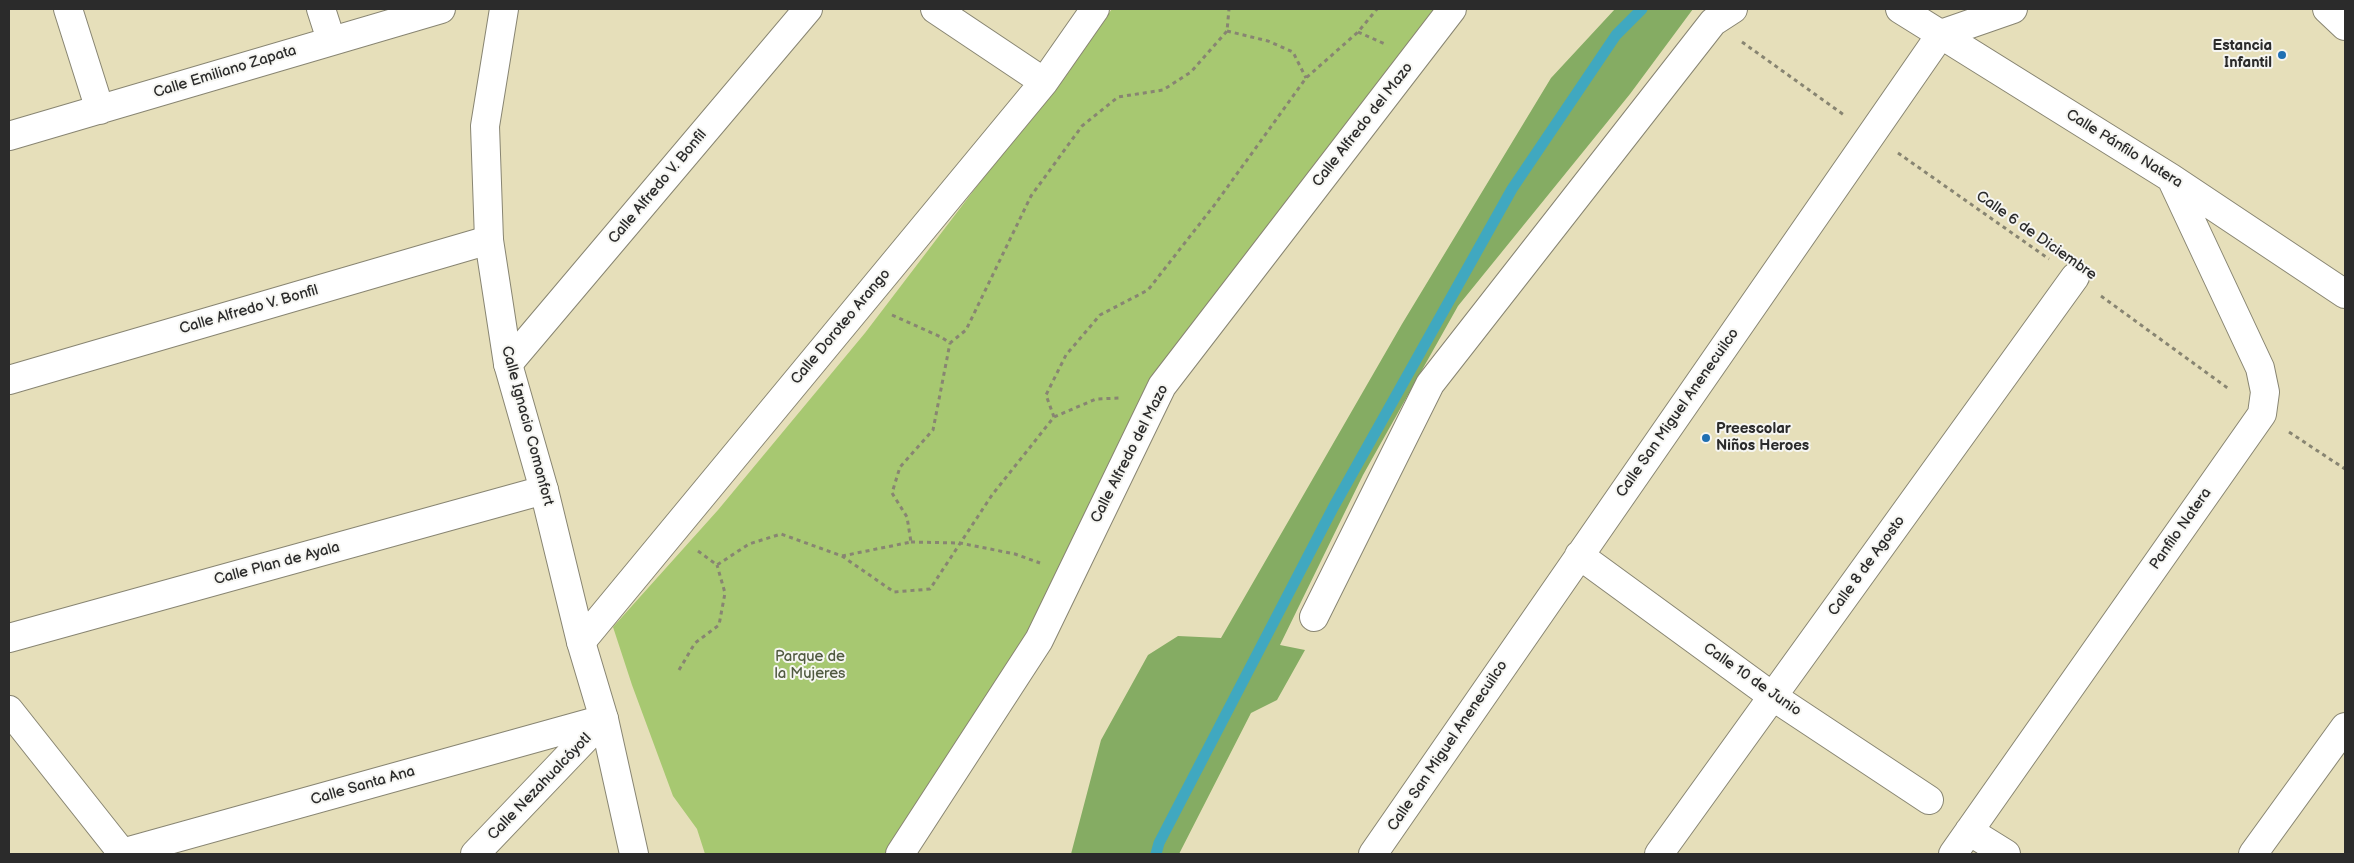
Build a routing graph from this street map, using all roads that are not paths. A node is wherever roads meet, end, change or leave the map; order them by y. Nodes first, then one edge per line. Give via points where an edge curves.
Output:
1 (68, 9) edge
2 (321, 9) edge
3 (441, 9) edge
4 (504, 9) edge
5 (808, 9) edge
6 (935, 9) edge
7 (1096, 9) edge
8 (1452, 9) edge
9 (1900, 9) edge
10 (2013, 9) edge
11 (2327, 9) edge
12 (1723, 15) edge
13 (2345, 26) edge
14 (1941, 34) junction
15 (331, 40) junction
16 (1044, 82) junction
17 (100, 110) junction
18 (9, 136) edge
19 (2171, 178) junction
20 (489, 240) junction
21 (2075, 277) road end
22 (2345, 294) edge
23 (508, 364) junction
24 (9, 380) edge
25 (544, 490) junction
26 (1579, 555) junction
27 (1314, 617) dead end
28 (9, 638) edge
29 (581, 642) junction
30 (1772, 696) junction
31 (9, 710) edge
32 (604, 719) junction
33 (2345, 728) edge
34 (1929, 800) dead end
35 (1969, 831) junction
36 (122, 854) edge
37 (475, 854) edge
38 (634, 854) edge
39 (900, 854) edge
40 (1373, 854) edge
41 (1659, 854) edge
42 (1953, 854) edge
43 (2006, 854) edge
44 (2253, 854) edge

1 - 17 street
2 - 15 street
3 - 15 street, Calle Emiliano Zapata
4 - 20 street, Calle Ignacio Comonfort via 485,126
5 - 23 street, Calle Alfredo V. Bonfil
6 - 16 street
7 - 16 street, Calle Doroteo Arango
8 - 39 street, Calle Alfredo del Mazo via 1162,386 1039,640
9 - 14 street, Calle Pánfilo Natera
10 - 14 street
11 - 13 street
12 - 27 street via 1430,384
14 - 19 street, Calle Pánfilo Natera
14 - 26 street, Calle San Miguel Anenecuilco
15 - 17 street, Calle Emiliano Zapata
16 - 29 street, Calle Doroteo Arango
17 - 18 street, Calle Emiliano Zapata
19 - 22 street, Calle Pánfilo Natera
19 - 35 street, Panfilo Natera via 2260,368 2265,392 2262,414
20 - 23 street, Calle Ignacio Comonfort
20 - 24 street, Calle Alfredo V. Bonfil
21 - 30 street, Calle 8 de Agosto
23 - 25 street, Calle Ignacio Comonfort
25 - 28 street, Calle Plan de Ayala
25 - 29 street, Calle Ignacio Comonfort
26 - 30 street, Calle 10 de Junio
26 - 40 street, Calle San Miguel Anenecuilco
29 - 32 street, Calle Ignacio Comonfort
30 - 34 street, Calle 10 de Junio
30 - 41 street, Calle 8 de Agosto
31 - 36 street
32 - 36 street, Calle Santa Ana
32 - 37 street, Calle Nezahualcóyotl
32 - 38 street, Calle Ignacio Comonfort
33 - 44 street
35 - 42 street, Panfilo Natera
35 - 43 street

